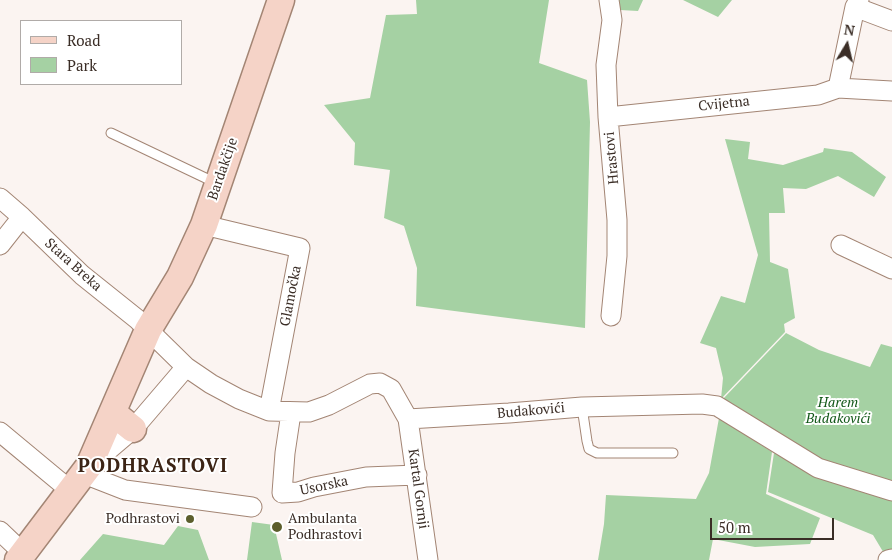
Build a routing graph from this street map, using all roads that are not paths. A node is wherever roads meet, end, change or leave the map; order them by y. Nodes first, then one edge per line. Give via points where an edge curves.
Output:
1 (281, 0) edge
2 (609, 0) edge
3 (857, 4) edge
4 (892, 21) edge
5 (838, 88) junction
6 (892, 91) edge
7 (608, 117) junction
8 (111, 132) dead end
9 (218, 184) junction
10 (0, 198) edge
11 (22, 217) junction
12 (204, 225) junction
13 (0, 245) edge
14 (841, 245) dead end
15 (892, 269) edge
16 (611, 316) dead end
17 (148, 330) junction
18 (186, 367) junction
19 (582, 407) junction
20 (269, 411) junction
21 (113, 413) junction
22 (291, 413) junction
23 (408, 419) junction
24 (133, 429) junction
25 (0, 432) edge
26 (673, 453) dead end
27 (417, 475) junction
28 (81, 477) junction
29 (892, 491) edge
30 (252, 507) dead end
31 (0, 531) edge
32 (21, 556) edge
33 (428, 560) edge

1 - 9 street, Bardakčije
2 - 7 street, Hrastovi via 612,20 606,65
3 - 4 street
3 - 5 street
5 - 6 street, Cvijetna
5 - 7 street, Cvijetna via 818,95
7 - 16 street, Hrastovi via 617,220
8 - 9 lane
9 - 12 street, Bardakčije
10 - 11 street, Stara Breka
11 - 13 street
11 - 17 street, Stara Breka via 82,275
12 - 17 street, Bardakčije via 180,277
12 - 20 street, Glamočka via 300,248
14 - 15 street
17 - 18 street
17 - 21 street, Bardakčije
18 - 20 street via 239,399
18 - 24 street, Bardakčije
19 - 23 street, Budakovići
19 - 26 lane via 589,449 597,453
19 - 29 street, Budakovići via 716,406 818,468
20 - 22 street
21 - 24 street
21 - 28 street, Bardakčije
22 - 23 street via 308,412 370,384 380,384 391,389
22 - 27 street, Usorska via 282,493 366,477
23 - 27 street, Kartal Gornji
24 - 28 street, Bardakčije
25 - 28 street
27 - 33 street, Kartal Gornji
28 - 30 street via 124,490
28 - 32 street, Bardakčije
31 - 32 street

